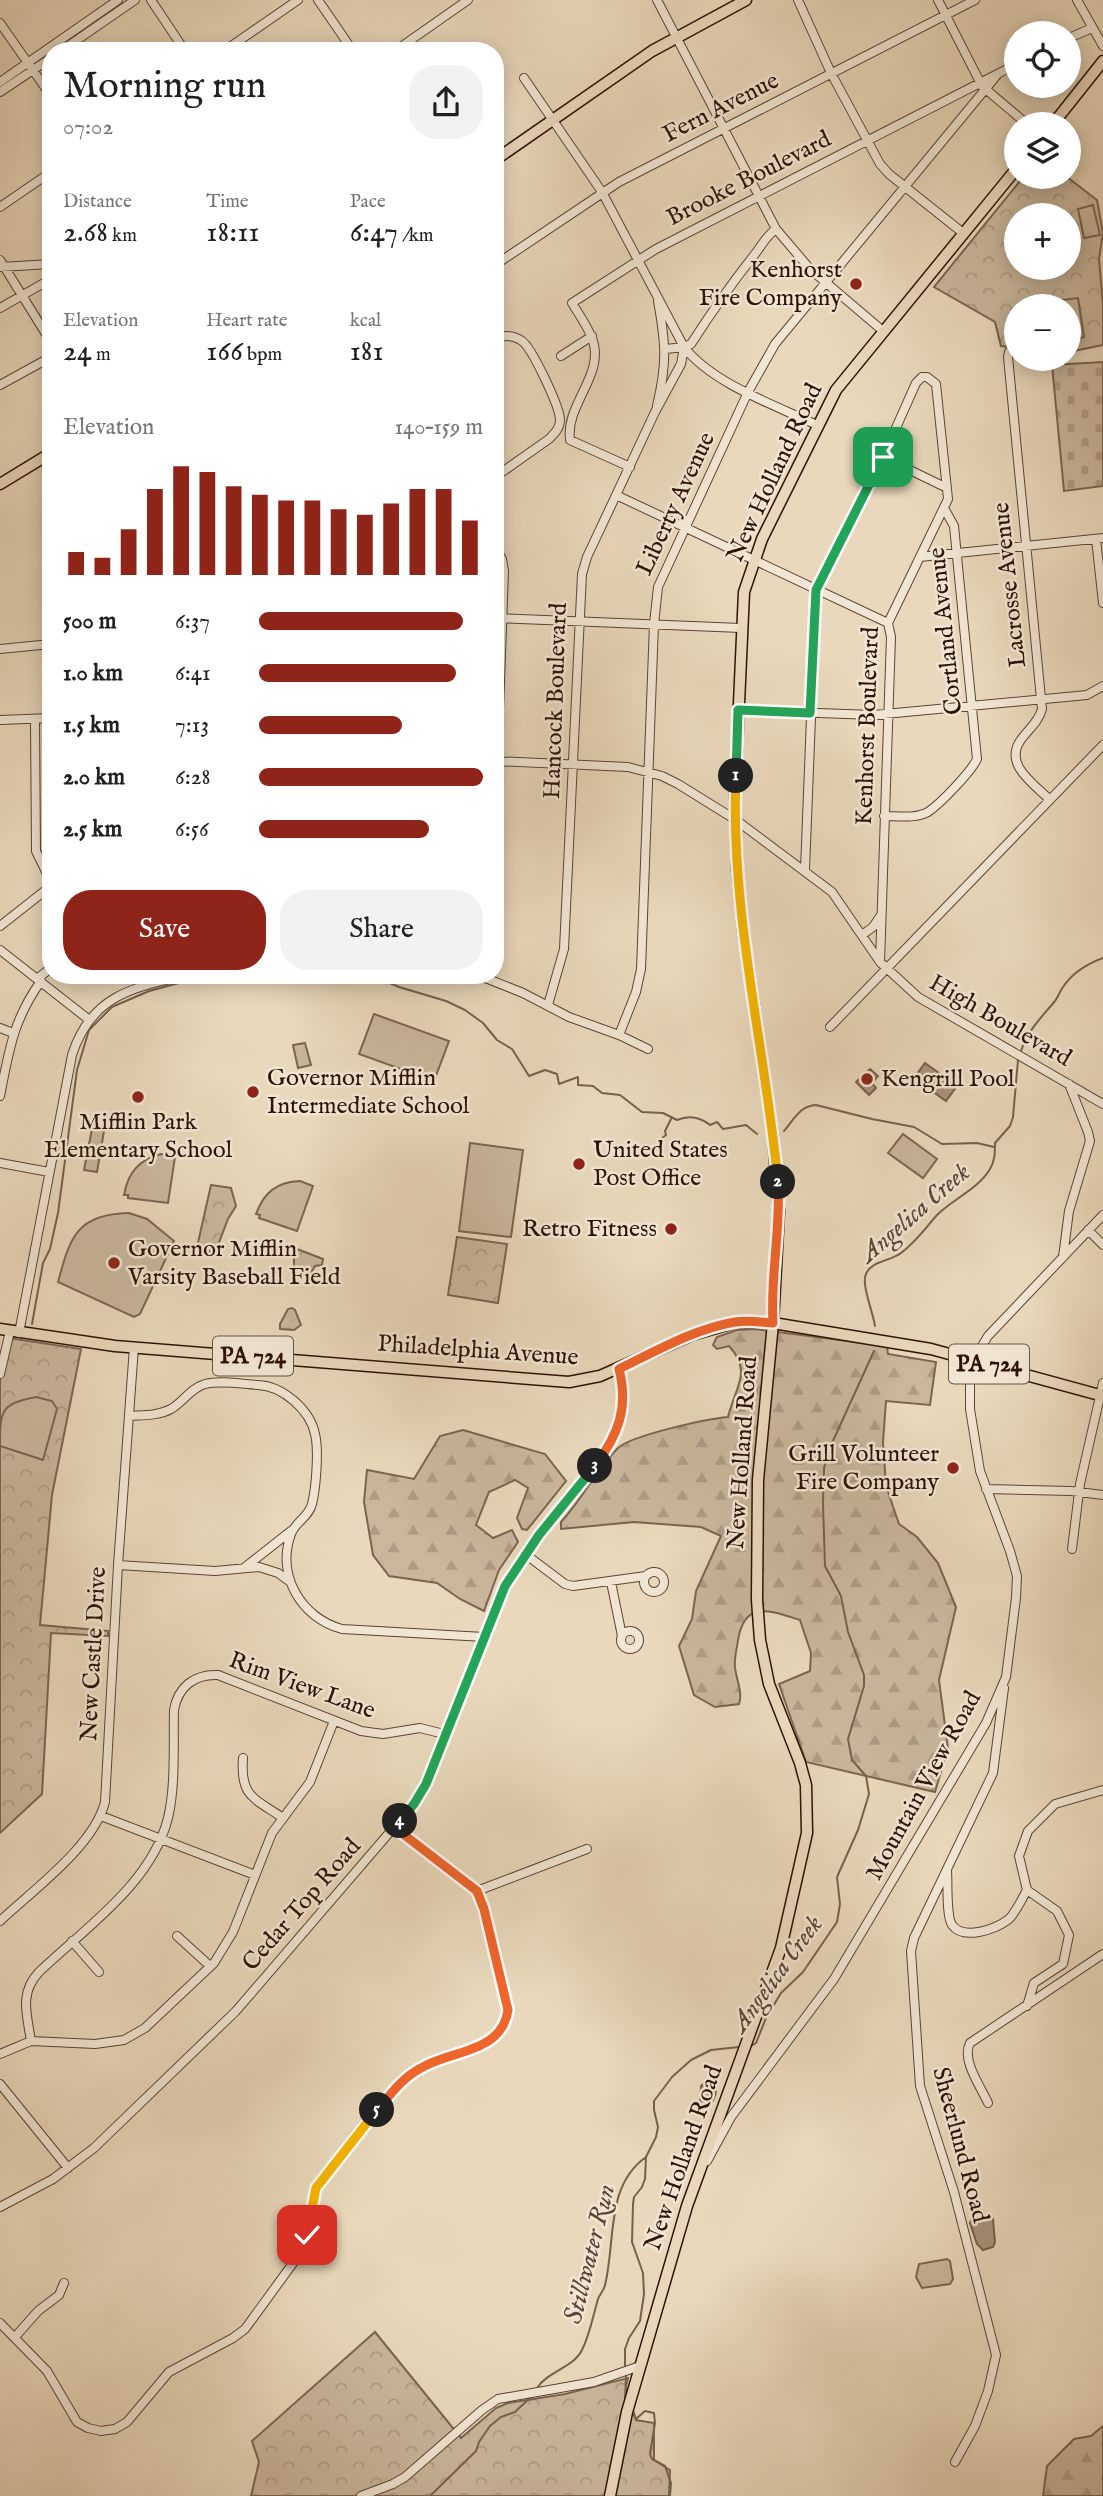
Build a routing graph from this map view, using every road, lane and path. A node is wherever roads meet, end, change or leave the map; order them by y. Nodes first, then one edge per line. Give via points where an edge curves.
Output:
1 (118, 0) edge
2 (135, 0) edge
3 (151, 0) edge
4 (298, 0) edge
5 (318, 0) edge
6 (468, 0) edge
7 (657, 0) edge
8 (746, 0) edge
9 (797, 0) edge
10 (937, 0) edge
11 (975, 0) edge
12 (1077, 0) edge
13 (945, 15) junction
14 (0, 23) edge
15 (1092, 28) junction
16 (1081, 33) edge
17 (676, 36) junction
18 (62, 42) edge
19 (74, 42) edge
20 (180, 42) edge
21 (238, 42) edge
22 (347, 42) edge
23 (408, 42) edge
24 (1103, 46) edge
25 (42, 57) edge
26 (42, 61) edge
27 (1103, 61) edge
28 (30, 66) junction
29 (1004, 71) edge
30 (831, 73) junction
31 (524, 78) dead end
32 (0, 82) edge
33 (42, 83) edge
34 (983, 86) junction
35 (0, 92) edge
36 (1013, 112) edge
37 (1063, 112) edge
38 (552, 120) junction
39 (723, 129) junction
40 (867, 141) junction
41 (504, 154) edge
42 (42, 178) edge
43 (1004, 184) edge
44 (906, 186) junction
45 (603, 192) junction
46 (758, 197) junction
47 (0, 207) edge
48 (772, 232) junction
49 (963, 233) junction
50 (504, 257) edge
51 (638, 260) junction
52 (42, 264) edge
53 (1, 265) edge
54 (827, 283) junction
55 (42, 284) edge
56 (22, 295) junction
57 (657, 297) junction
58 (0, 308) edge
59 (42, 327) edge
60 (883, 331) junction
61 (592, 336) junction
62 (504, 337) edge
63 (684, 347) junction
64 (666, 349) junction
65 (561, 356) dead end
66 (42, 361) edge
67 (1009, 371) edge
68 (0, 385) edge
69 (748, 393) junction
70 (655, 412) junction
71 (817, 425) junction
72 (883, 457) junction
73 (42, 458) edge
74 (630, 467) junction
75 (504, 471) edge
76 (0, 484) edge
77 (947, 488) junction
78 (617, 495) junction
79 (944, 508) junction
80 (686, 527) junction
81 (1100, 538) edge
82 (1024, 546) junction
83 (957, 553) junction
84 (920, 557) junction
85 (753, 559) junction
86 (816, 590) junction
87 (1103, 603) edge
88 (504, 618) edge
89 (578, 622) junction
90 (888, 623) junction
91 (654, 624) junction
92 (741, 628) junction
93 (42, 645) edge
94 (0, 649) edge
95 (1103, 686) edge
96 (1041, 698) junction
97 (973, 706) junction
98 (738, 710) junction
99 (810, 713) junction
100 (888, 715) junction
101 (35, 719) junction
102 (42, 719) edge
103 (0, 720) edge
104 (1103, 746) edge
105 (504, 761) edge
106 (572, 765) junction
107 (648, 772) junction
108 (1051, 800) junction
109 (884, 816) junction
110 (736, 820) junction
111 (42, 864) edge
112 (804, 870) junction
113 (42, 891) edge
114 (881, 915) junction
115 (0, 926) edge
116 (862, 935) junction
117 (0, 950) edge
118 (880, 962) junction
119 (887, 968) junction
120 (40, 979) joint
121 (46, 984) edge
122 (147, 984) edge
123 (499, 984) edge
124 (548, 1005) junction
125 (88, 1019) junction
126 (830, 1027) dead end
127 (0, 1028) edge
128 (13, 1033) junction
129 (619, 1035) junction
130 (648, 1049) dead end
131 (1069, 1084) junction
132 (0, 1096) edge
133 (1100, 1102) edge
134 (1082, 1116) junction
135 (0, 1163) edge
136 (49, 1172) junction
137 (1103, 1215) edge
138 (1088, 1230) junction
139 (1103, 1245) edge
140 (1063, 1256) junction
141 (773, 1323) junction
142 (10, 1331) edge
143 (134, 1348) junction
144 (974, 1359) junction
145 (619, 1369) junction
146 (0, 1374) edge
147 (1103, 1383) edge
148 (1102, 1396) edge
149 (129, 1416) junction
150 (986, 1489) junction
151 (1079, 1492) junction
152 (1103, 1495) edge
153 (292, 1531) junction
154 (1072, 1549) dead end
155 (525, 1554) junction
156 (118, 1565) junction
157 (244, 1568) junction
158 (646, 1576) dead end
159 (289, 1581) junction
160 (611, 1582) junction
161 (622, 1636) dead end
162 (484, 1637) junction
163 (1006, 1676) junction
164 (334, 1721) junction
165 (444, 1734) junction
166 (243, 1758) dead end
167 (1103, 1790) edge
168 (101, 1816) junction
169 (283, 1818) junction
170 (394, 1827) junction
171 (161, 1839) junction
172 (587, 1849) dead end
173 (947, 1869) junction
174 (255, 1875) junction
175 (1027, 1890) junction
176 (477, 1891) junction
177 (0, 1921) edge
178 (177, 1936) dead end
179 (72, 1941) junction
180 (1103, 1954) edge
181 (211, 1966) junction
182 (99, 1972) dead end
183 (1027, 2006) junction
184 (30, 2041) junction
185 (0, 2054) edge
186 (0, 2084) edge
187 (988, 2103) dead end
188 (68, 2168) junction
189 (699, 2168) junction
190 (0, 2207) edge
191 (64, 2283) dead end
192 (0, 2323) edge
193 (15, 2337) junction
194 (640, 2366) junction
195 (955, 2462) dead end
196 (361, 2496) edge
197 (610, 2496) edge

1 - 18 street
2 - 19 street
3 - 20 street
4 - 21 street
5 - 22 street
6 - 23 street
7 - 17 street
8 - 17 main road
9 - 30 street
10 - 13 street
11 - 13 street, Fern Avenue
12 - 15 street
13 - 30 street, Fern Avenue
13 - 34 street
14 - 28 street
15 - 16 street
15 - 24 street
17 - 38 main road
17 - 39 street
25 - 28 street
26 - 28 street
27 - 37 main road
28 - 32 street
28 - 33 street
28 - 35 street
29 - 34 street, Brooke Boulevard
30 - 39 street, Fern Avenue
30 - 40 street
31 - 38 street
34 - 36 street
34 - 40 street, Brooke Boulevard
34 - 44 street, Liberty Avenue
38 - 41 main road
38 - 45 street
39 - 45 street, Fern Avenue
39 - 46 street
40 - 44 street via 886,171
40 - 46 street, Brooke Boulevard
42 - 47 street
43 - 49 main road, New Holland Road
44 - 49 street
44 - 54 street, Liberty Avenue
45 - 50 street, Fern Avenue
45 - 51 street
46 - 48 street
46 - 51 street, Brooke Boulevard
48 - 54 street
48 - 63 street via 691,344
49 - 60 main road, New Holland Road
51 - 57 street
51 - 61 street, Brooke Boulevard via 572,303
52 - 53 street
53 - 56 street
54 - 60 street
54 - 69 street, Liberty Avenue via 775,344
55 - 56 street
56 - 58 street
56 - 59 street
57 - 63 street
57 - 64 street, Hancock Boulevard
60 - 71 main road, New Holland Road via 836,390
61 - 65 street
61 - 74 street via 594,361 572,415 570,440
62 - 75 street via 521,340 528,347 558,407 560,421 552,437
63 - 64 street
63 - 69 street via 726,382
63 - 70 street, Hancock Boulevard via 681,364
64 - 70 street, Hancock Boulevard
66 - 68 street
67 - 82 street, Lacrosse Avenue
69 - 71 street
69 - 80 street, Liberty Avenue
70 - 74 street, Hancock Boulevard
71 - 85 main road, New Holland Road
72 - 77 street
72 - 77 street, Cortland Avenue via 916,383 926,377 934,380
72 - 86 street
73 - 76 main road
74 - 78 street, Hancock Boulevard
77 - 79 street, Cortland Avenue
78 - 80 street
78 - 89 street, Hancock Boulevard via 584,565
79 - 83 street, Cortland Avenue via 954,526
79 - 84 street, Kenhorst Boulevard
80 - 85 street
80 - 91 street, Liberty Avenue via 657,590
81 - 82 street
81 - 87 street
82 - 83 street
82 - 96 street, Lacrosse Avenue
83 - 84 street
83 - 97 street, Cortland Avenue
84 - 90 street, Kenhorst Boulevard
85 - 86 street
85 - 92 main road, New Holland Road
86 - 90 street
86 - 99 street
88 - 89 street
89 - 91 street
89 - 106 street, Hancock Boulevard
90 - 100 street, Kenhorst Boulevard
91 - 92 street
91 - 107 street, Liberty Avenue
92 - 98 main road, New Holland Road
93 - 94 street
95 - 96 street via 1095,692
96 - 97 street
96 - 108 street, Lacrosse Avenue via 1040,715 1017,744 1015,755 1022,773
97 - 100 street
97 - 109 street, Cortland Avenue via 978,752 970,771 927,812
98 - 99 street
98 - 110 main road, New Holland Road
99 - 100 street
99 - 112 street
100 - 109 street, Kenhorst Boulevard
101 - 102 street
101 - 103 street
101 - 111 street via 36,851
104 - 108 street
105 - 106 street, High Boulevard
106 - 107 street, High Boulevard via 611,765
106 - 124 street, Hancock Boulevard via 564,949
107 - 110 street, High Boulevard via 678,784
107 - 129 street, Liberty Avenue via 639,979
108 - 119 street
109 - 114 street, Kenhorst Boulevard
110 - 112 street, High Boulevard
110 - 141 main road, New Holland Road via 741,922 778,1186
112 - 116 street, High Boulevard via 832,892
113 - 115 street
114 - 116 street
114 - 118 street, Kenhorst Boulevard
116 - 118 street, High Boulevard
117 - 120 street
118 - 119 street, High Boulevard
119 - 126 street
119 - 131 street, High Boulevard via 932,1006
120 - 128 street
121 - 125 street
122 - 125 street via 123,992
123 - 124 street
124 - 129 street
125 - 136 street via 72,1055
127 - 128 street
128 - 132 street
129 - 130 street
131 - 133 street, High Boulevard
131 - 134 street
133 - 134 street via 1086,1104
134 - 140 street via 1090,1147 1069,1211
135 - 136 street
136 - 142 street
137 - 138 street, Mountain View Road
138 - 139 street
138 - 140 street, Mountain View Road
140 - 144 street, Mountain View Road via 988,1336
141 - 144 main road, Philadelphia Avenue / PA 724
141 - 145 main road, Philadelphia Avenue / PA 724 via 715,1327
141 - 189 main road, New Holland Road via 758,1480 758,1621 769,1684 803,1774 808,1823 785,1934
142 - 143 main road, Philadelphia Avenue / PA 724
142 - 146 street
143 - 145 main road, Philadelphia Avenue / PA 724 via 558,1381 594,1378
143 - 149 street, New Castle Drive
144 - 148 main road, Philadelphia Avenue / PA 724
144 - 150 street, Mountain View Road via 971,1424
145 - 155 street, Cedar Top Road via 623,1398 616,1434
147 - 148 street
148 - 151 street
149 - 153 street via 165,1412 208,1384 262,1385 284,1392 311,1424 316,1443 313,1502
149 - 156 street, New Castle Drive
150 - 151 street
150 - 163 street, Mountain View Road via 1017,1576
151 - 152 street
151 - 154 street
153 - 157 street
153 - 159 street via 286,1561
155 - 160 street via 565,1584
155 - 162 street, Cedar Top Road via 505,1586
156 - 157 street via 201,1571
156 - 168 street, New Castle Drive via 106,1797
157 - 159 street via 270,1569
158 - 160 street
159 - 162 street via 309,1612 330,1626
160 - 161 street
162 - 165 street, Cedar Top Road
163 - 173 street, Sheerlund Road via 993,1773
163 - 189 street, Mountain View Road via 980,1733 827,1989
164 - 165 street, Rim View Lane via 375,1734 415,1728
164 - 169 street via 310,1783
164 - 171 street, Rim View Lane via 222,1676 203,1676 186,1685 174,1710 170,1803
165 - 170 street, Cedar Top Road via 423,1790
166 - 169 street via 249,1796
167 - 175 street via 1055,1804 1028,1831 1019,1856
168 - 171 street
168 - 177 street, New Castle Drive via 83,1843
169 - 174 street
170 - 176 street
170 - 188 street, Cedar Top Road via 236,2011
171 - 174 street
171 - 179 street, Rim View Lane via 131,1887
172 - 176 street
173 - 175 street via 948,1916 961,1932 974,1933 1009,1918
173 - 195 street, Sheerlund Road via 911,1951 918,2076 996,2355 983,2405
174 - 181 street via 230,1938
175 - 183 street via 1057,1911 1069,1935 1063,1964 1034,1983
176 - 193 street via 508,2003 504,2026 487,2043 429,2064 402,2080 318,2183 304,2248 245,2329 164,2376 127,2422 101,2431 77,2422 51,2376
178 - 181 street
179 - 182 street
179 - 184 street, Rim View Lane via 28,1986 25,2006
180 - 183 street
181 - 184 street via 145,2028 124,2040 95,2044
183 - 187 street via 967,2048 967,2059
184 - 185 street
186 - 188 street
188 - 190 street, Cedar Top Road
189 - 194 main road, New Holland Road
191 - 193 street via 59,2295
192 - 193 street
194 - 196 street via 594,2382 498,2399 405,2477
194 - 197 main road, New Holland Road

